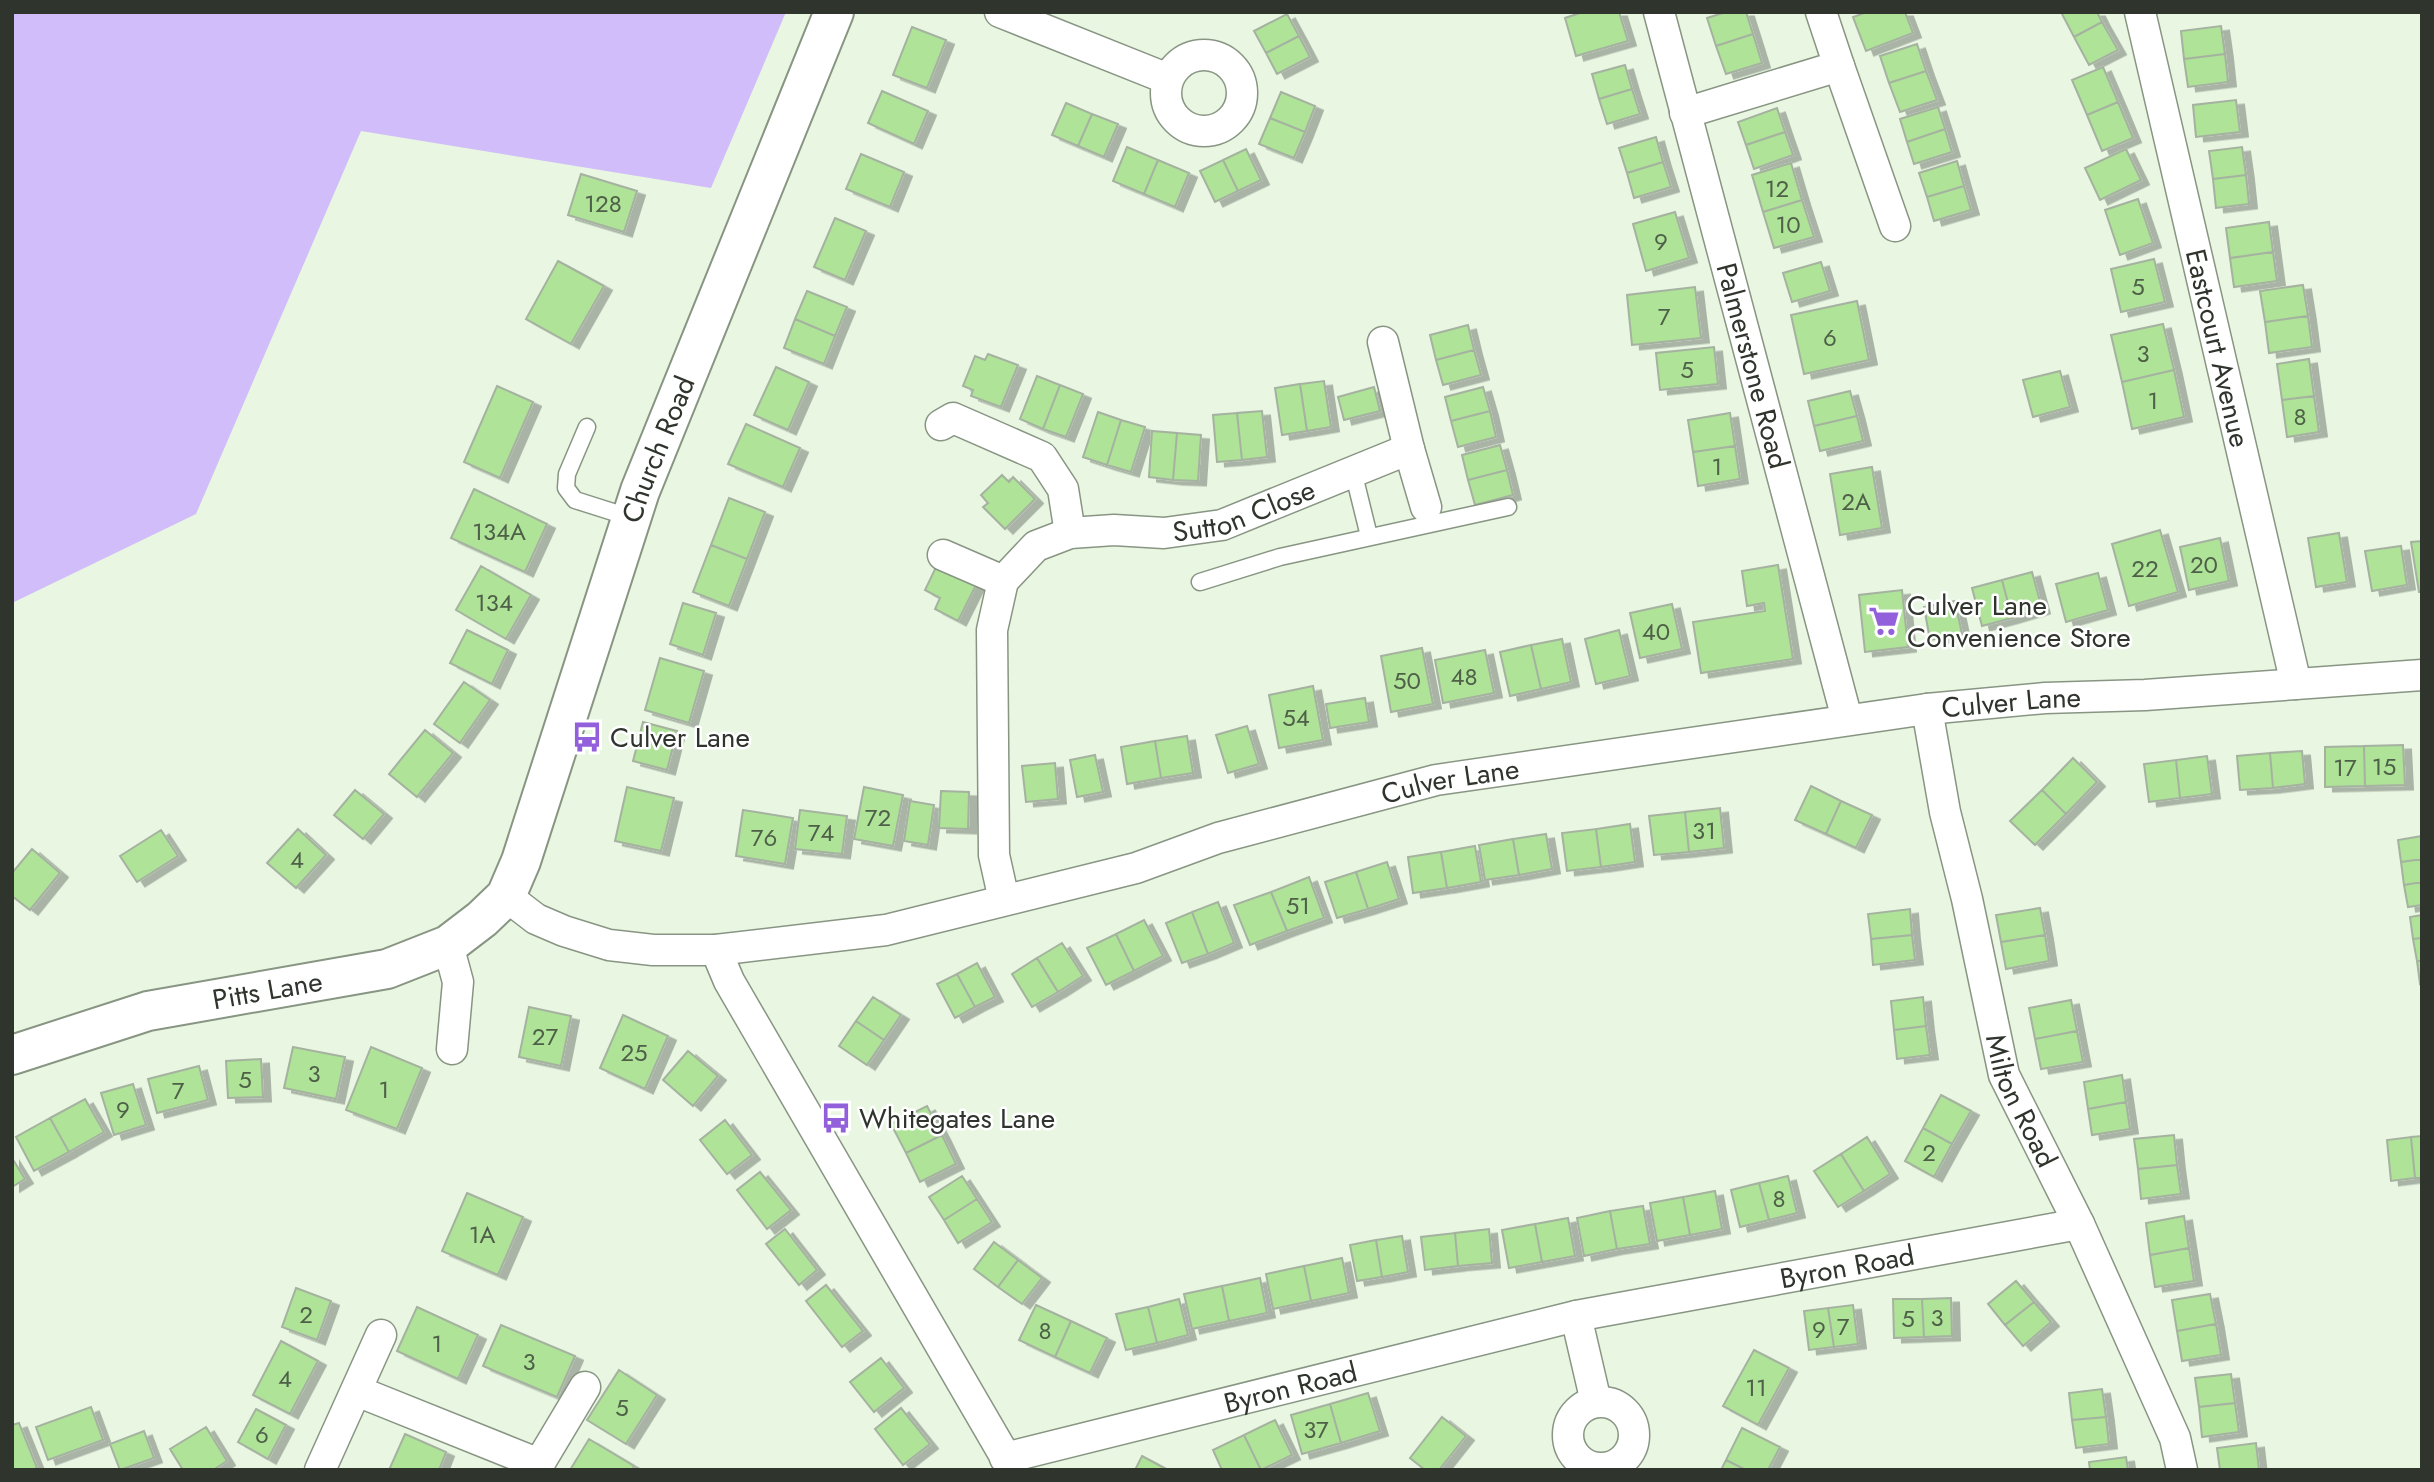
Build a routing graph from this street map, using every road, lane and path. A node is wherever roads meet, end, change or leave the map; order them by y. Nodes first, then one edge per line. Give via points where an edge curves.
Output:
1 (834, 12) edge
2 (1000, 12) edge
3 (1659, 12) edge
4 (1821, 12) edge
5 (2140, 12) edge
6 (1839, 66) junction
7 (1168, 79) dead end
8 (1685, 113) junction
9 (1895, 226) dead end
10 (1383, 342) dead end
11 (941, 425) dead end
12 (587, 427) dead end
13 (1409, 449) junction
14 (1353, 471) junction
15 (1426, 507) dead end
16 (1508, 507) dead end
17 (632, 518) junction
18 (1070, 533) junction
19 (1369, 536) junction
20 (943, 555) dead end
21 (1003, 581) junction
22 (1200, 582) dead end
23 (2422, 675) edge
24 (2297, 684) junction
25 (1927, 709) junction
26 (1847, 719) junction
27 (506, 896) junction
28 (1004, 900) junction
29 (448, 945) junction
30 (716, 950) junction
31 (452, 1049) dead end
32 (12, 1055) edge
33 (2079, 1224) junction
34 (1576, 1316) junction
35 (381, 1335) dead end
36 (585, 1387) dead end
37 (357, 1391) junction
38 (1596, 1402) dead end
39 (1009, 1464) edge
40 (320, 1470) edge
41 (2182, 1470) edge

1 - 17 main road, Church Road
2 - 7 street
3 - 8 street, Palmerstone Road
4 - 6 street
5 - 24 street, Eastcourt Avenue
6 - 8 street
6 - 9 street
8 - 26 street, Palmerstone Road
10 - 13 street
11 - 18 street via 953,418 1041,457 1063,489
12 - 17 lane via 567,474 566,488 575,500
13 - 14 street, Sutton Close
13 - 15 street
14 - 18 street, Sutton Close via 1222,526 1164,533
14 - 19 lane
16 - 19 lane
17 - 27 main road, Church Road
18 - 21 street, Sutton Close via 1036,546
19 - 22 lane
20 - 21 street
21 - 28 street via 992,630 994,855
23 - 24 street, Culver Lane
24 - 25 street, Culver Lane
25 - 26 street, Culver Lane
25 - 33 street, Milton Road via 1945,812 2004,1075
26 - 28 street, Culver Lane via 1436,780 1218,838 1136,868
27 - 29 main road, Pitts Lane
27 - 30 street, Culver Lane via 536,919 609,945
28 - 30 street, Culver Lane via 886,930
29 - 31 street via 458,982
29 - 32 main road, Pitts Lane via 387,969 148,1011
30 - 39 street via 729,981
33 - 34 street, Byron Road
33 - 41 street, Milton Road via 2175,1438
34 - 38 street
34 - 39 street, Byron Road
35 - 37 street
36 - 37 street via 539,1464
37 - 40 street

